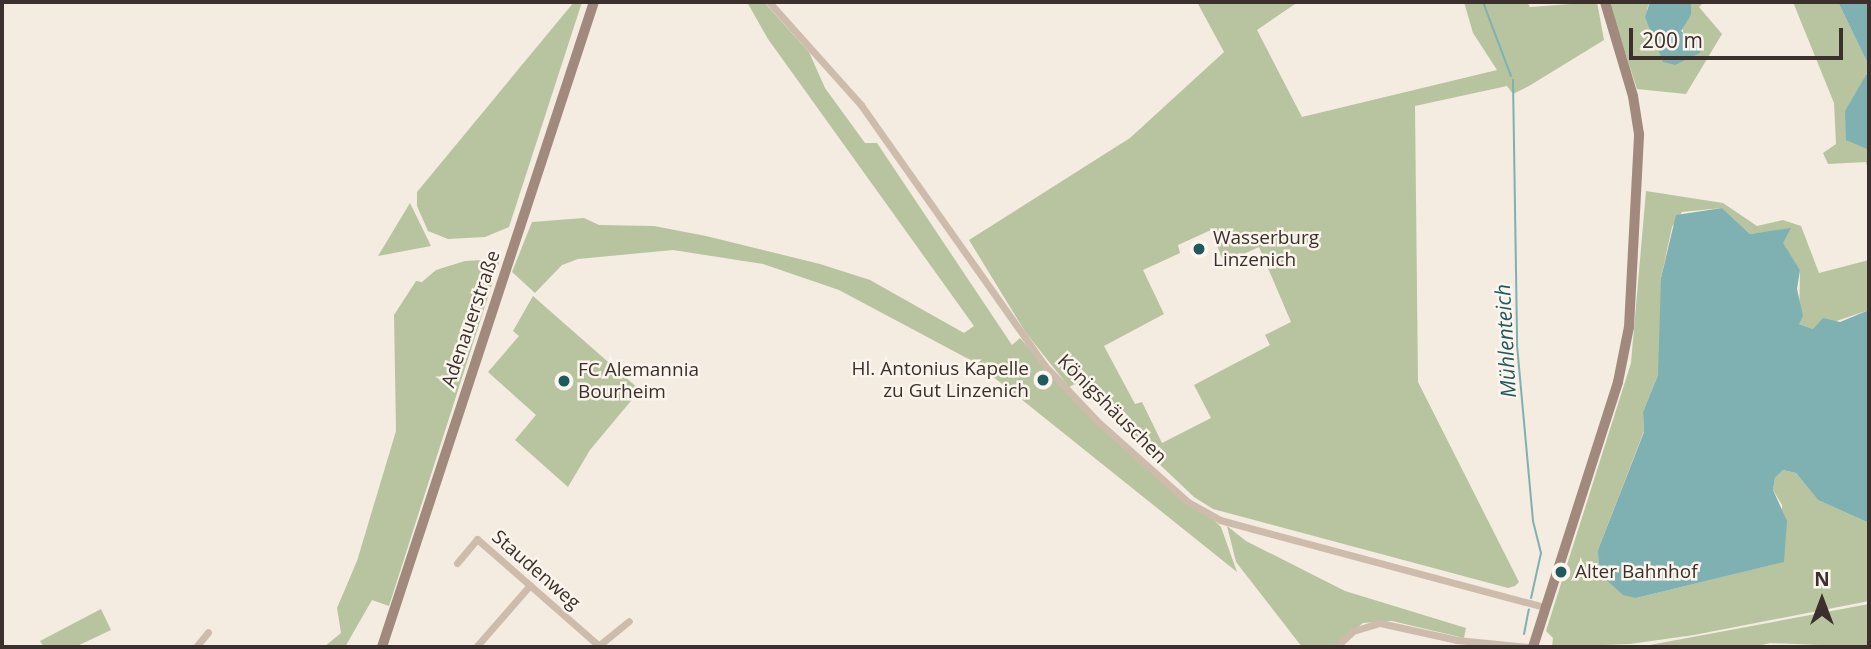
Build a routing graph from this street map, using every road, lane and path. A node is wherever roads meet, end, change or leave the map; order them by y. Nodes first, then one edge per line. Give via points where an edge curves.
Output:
1 (594, 2) edge
2 (769, 2) edge
3 (1605, 2) edge
4 (457, 563) dead end
5 (530, 585) junction
6 (1545, 607) junction
7 (629, 621) dead end
8 (208, 632) dead end
9 (598, 646) edge
10 (196, 647) edge
11 (382, 647) edge
12 (475, 647) edge
13 (1336, 647) edge
14 (1531, 647) edge

1 - 11 street, Adenauerstraße
2 - 6 street, Königshäuschen via 861,104 1045,366 1096,420 1188,502 1231,523
3 - 6 street via 1633,96 1639,134 1629,327 1618,382
4 - 5 street, Staudenweg via 477,539
5 - 9 street, Staudenweg
5 - 12 street
6 - 14 street
7 - 9 street
8 - 10 street
13 - 14 street via 1350,633 1371,624

